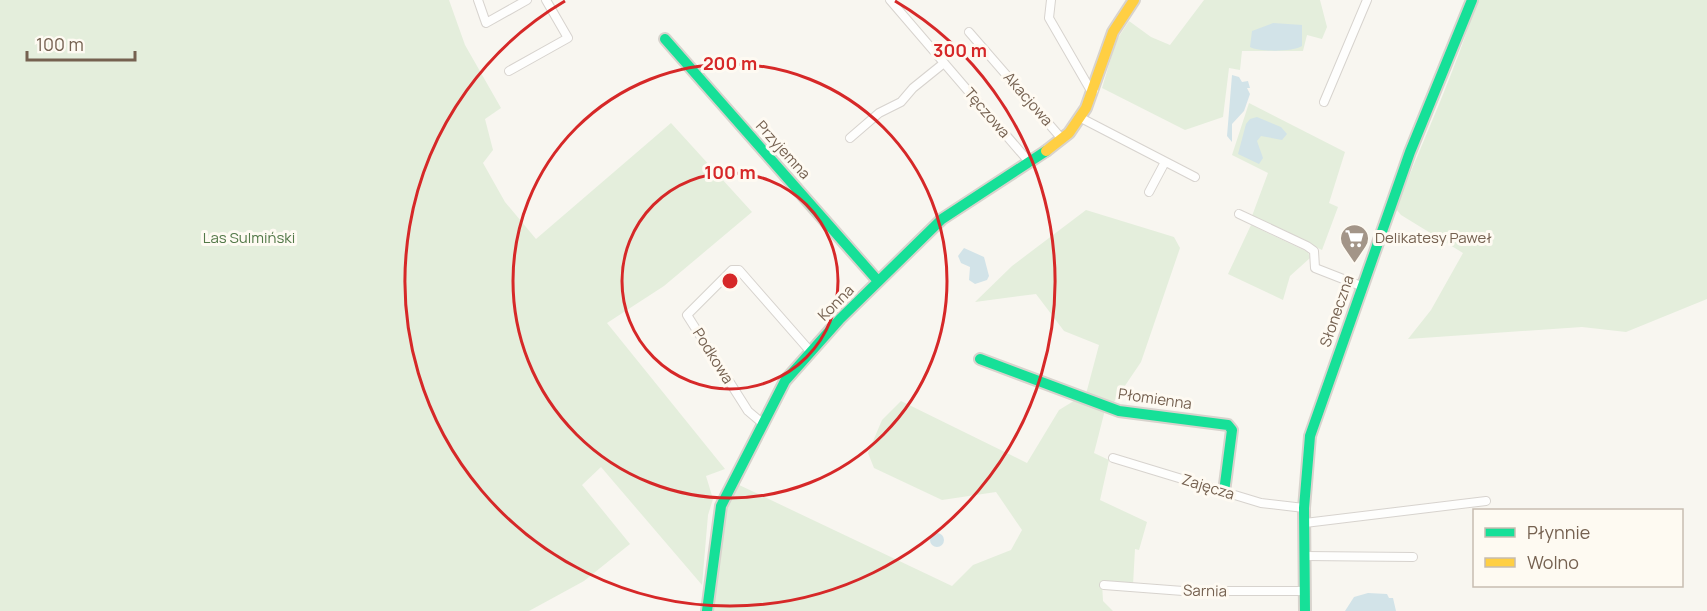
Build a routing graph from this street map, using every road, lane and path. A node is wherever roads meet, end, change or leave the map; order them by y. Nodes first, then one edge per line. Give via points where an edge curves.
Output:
1 (478, 0) edge
2 (527, 0) edge
3 (546, 0) edge
4 (890, 0) edge
5 (1051, 0) edge
6 (1134, 0) edge
7 (1367, 0) edge
8 (1472, 0) edge
9 (969, 32) dead end
10 (665, 39) dead end
11 (944, 63) junction
12 (509, 71) dead end
13 (1094, 90) junction
14 (1324, 102) dead end
15 (1081, 118) junction
16 (850, 138) dead end
17 (1062, 139) junction
18 (1165, 162) junction
19 (1030, 163) junction
20 (1195, 177) dead end
21 (1149, 192) dead end
22 (1239, 214) dead end
23 (878, 281) junction
24 (1361, 286) junction
25 (810, 351) junction
26 (980, 359) dead end
27 (761, 422) junction
28 (1113, 458) dead end
29 (1224, 492) junction
30 (1486, 501) dead end
31 (1304, 508) junction
32 (1305, 523) junction
33 (1305, 556) junction
34 (1413, 556) dead end
35 (1104, 585) dead end
36 (1305, 591) junction
37 (707, 611) edge
38 (1305, 611) edge

1 - 2 street via 486,23
3 - 12 street via 568,38
4 - 11 street, Tęczowa
5 - 13 street via 1049,18
6 - 13 street, Konna via 1113,32
7 - 14 street
8 - 24 street, Słoneczna
9 - 17 street, Akacjowa
10 - 23 street, Przyjemna
11 - 16 street via 901,102 879,113
11 - 19 street, Tęczowa
13 - 15 street, Konna
15 - 17 street, Konna
15 - 18 street
17 - 19 street, Konna
18 - 20 street
18 - 21 street
19 - 23 street, Konna via 942,219
22 - 24 street via 1307,246 1314,251 1315,268
23 - 25 street, Konna
24 - 31 street, Słoneczna via 1311,436
25 - 27 street, Konna via 784,381
25 - 27 street, Podkowa via 739,270 732,270 687,315 748,411
26 - 29 street, Płomienna via 1119,411 1228,424 1232,430
27 - 37 street, Konna via 721,506
28 - 29 street, Zajęcza
29 - 31 street, Zajęcza via 1261,503
30 - 32 street
31 - 32 street, Słoneczna
32 - 33 street, Słoneczna
33 - 34 street
33 - 36 street, Słoneczna
35 - 36 street, Sarnia via 1183,591
36 - 38 street, Słoneczna

